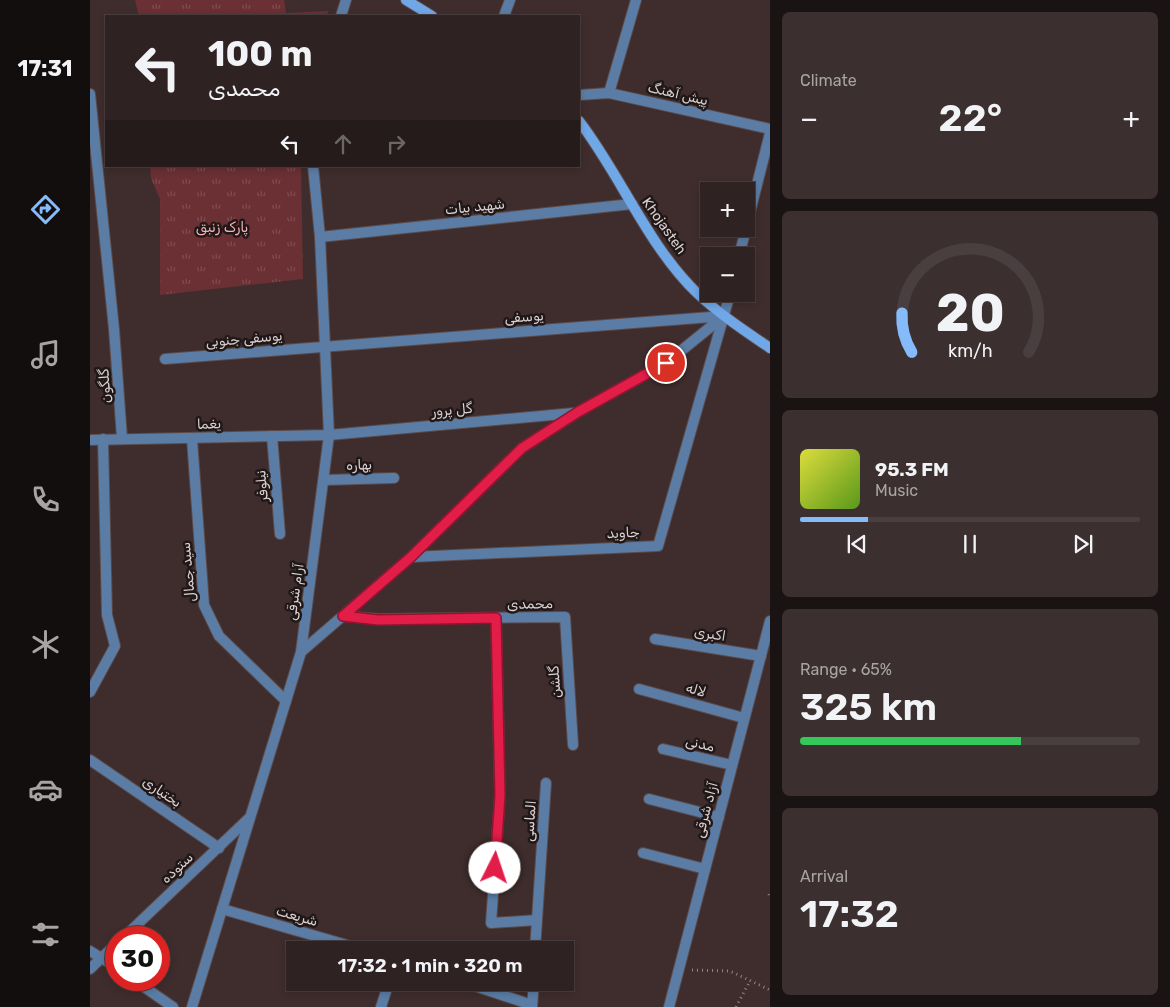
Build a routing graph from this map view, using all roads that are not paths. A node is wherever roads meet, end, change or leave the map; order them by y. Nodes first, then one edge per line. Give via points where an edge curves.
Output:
1 (346, 0) edge
2 (406, 0) edge
3 (510, 0) edge
4 (636, 0) edge
5 (341, 15) edge
6 (430, 15) edge
7 (504, 15) edge
8 (608, 93) junction
9 (90, 94) edge
10 (580, 95) edge
11 (580, 123) edge
12 (770, 129) edge
13 (770, 133) edge
14 (313, 167) edge
15 (755, 192) edge
16 (632, 204) junction
17 (320, 237) junction
18 (728, 302) edge
19 (724, 316) junction
20 (326, 346) junction
21 (770, 348) edge
22 (164, 359) dead end
23 (578, 412) junction
24 (329, 435) junction
25 (272, 436) junction
26 (122, 438) junction
27 (103, 439) junction
28 (192, 439) junction
29 (90, 440) edge
30 (394, 478) dead end
31 (325, 480) junction
32 (280, 534) dead end
33 (411, 557) junction
34 (343, 616) junction
35 (565, 617) joint
36 (496, 618) junction
37 (770, 621) edge
38 (655, 639) dead end
39 (301, 652) junction
40 (761, 656) junction
41 (639, 689) dead end
42 (90, 692) edge
43 (286, 701) junction
44 (744, 718) junction
45 (573, 746) dead end
46 (663, 749) dead end
47 (90, 760) edge
48 (732, 765) junction
49 (546, 783) dead end
50 (649, 799) dead end
51 (718, 817) junction
52 (248, 819) junction
53 (219, 848) junction
54 (644, 854) dead end
55 (705, 869) junction
56 (222, 909) junction
57 (537, 920) junction
58 (136, 926) edge
59 (333, 941) edge
60 (536, 941) edge
61 (90, 951) edge
62 (105, 955) edge
63 (102, 958) junction
64 (105, 960) edge
65 (90, 969) edge
66 (150, 991) edge
67 (386, 991) edge
68 (489, 991) edge
69 (533, 991) edge
70 (532, 1006) edge
71 (173, 1007) edge
72 (192, 1007) edge
73 (381, 1007) edge
74 (669, 1007) edge

1 - 5 street
2 - 6 main road
3 - 7 street
4 - 8 street
8 - 10 street, پیش آهنگ
8 - 12 street, پیش آهنگ
9 - 26 street, گلگون
11 - 16 main road, Khojasteh
13 - 15 street
14 - 17 street, آرام شرقی
16 - 17 street, شهید بیات
16 - 19 main road, Khojasteh via 673,264 696,292
17 - 20 street, آرام شرقی
18 - 19 street
19 - 20 street, یوسفی
19 - 21 main road, Khojasteh
19 - 23 street via 666,363
19 - 33 street, جاوید via 658,546
20 - 22 street, یوسفی جنوبی
20 - 24 street, آرام شرقی
23 - 24 street, گل پرور
23 - 33 street via 522,448
24 - 25 street, یغما
24 - 31 street, آرام شرقی
25 - 28 street, یغما
25 - 32 street, نیلوفر
26 - 27 street, یغما
26 - 28 street, یغما
27 - 29 street, یغما
27 - 42 street via 107,615 115,646
28 - 43 street, سید جمال via 204,605 219,636
30 - 31 street, بهاره
31 - 39 street, آرام شرقی
33 - 34 street
34 - 36 street, محمدی via 378,620
34 - 39 street
35 - 36 street, محمدی
35 - 45 street, گلشن
36 - 57 street, محمدی via 500,795 491,923
37 - 40 street, آزاد شرقی
38 - 40 street, اکبری
39 - 43 street, آرام شرقی
40 - 44 street, آزاد شرقی
41 - 44 street, لاله
43 - 52 street, آرام شرقی
44 - 48 street, آزاد شرقی
46 - 48 street, مدنی
47 - 53 street, بختیاری
48 - 51 street, آزاد شرقی
49 - 57 street, الماسی
50 - 51 street
51 - 55 street, آزاد شرقی
52 - 53 street, ستوده
52 - 56 street, آرام شرقی
53 - 58 street, ستوده
54 - 55 street
55 - 74 street, آزاد شرقی
56 - 59 street, شریعت
56 - 72 street, آرام شرقی
57 - 60 street, الماسی
61 - 63 street
62 - 63 street
63 - 64 street
63 - 65 street
66 - 71 street
67 - 73 street
68 - 70 street
69 - 70 street

